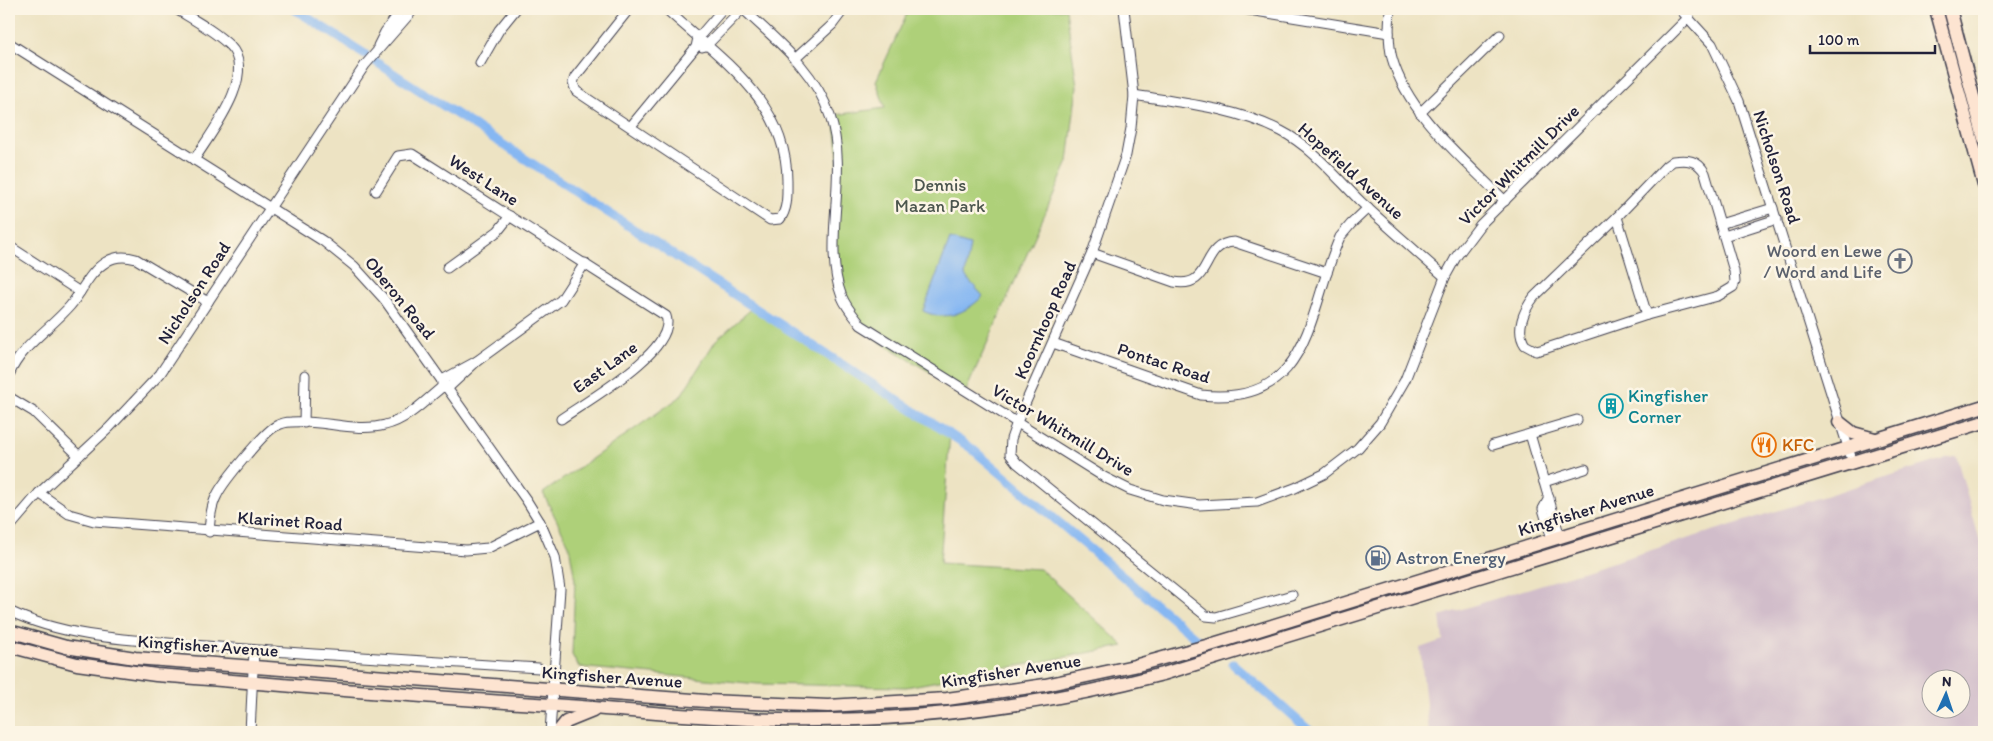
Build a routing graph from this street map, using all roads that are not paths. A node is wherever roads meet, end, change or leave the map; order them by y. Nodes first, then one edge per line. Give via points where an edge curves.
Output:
1 (176, 9) edge
2 (402, 9) edge
3 (414, 9) edge
4 (516, 9) edge
5 (630, 9) edge
6 (666, 9) edge
7 (723, 9) edge
8 (742, 9) edge
9 (844, 9) edge
10 (1124, 9) edge
11 (1243, 9) edge
12 (1390, 9) edge
13 (1680, 9) edge
14 (1936, 9) edge
15 (1950, 9) edge
16 (1688, 17) junction
17 (1389, 33) junction
18 (1500, 35) dead end
19 (9, 43) edge
20 (697, 43) junction
21 (706, 46) junction
22 (376, 50) junction
23 (796, 58) junction
24 (480, 63) dead end
25 (1134, 95) junction
26 (1420, 113) junction
27 (631, 126) junction
28 (1984, 138) edge
29 (194, 160) junction
30 (1984, 185) edge
31 (376, 191) dead end
32 (1505, 201) junction
33 (269, 208) junction
34 (1368, 208) junction
35 (1773, 208) junction
36 (510, 216) junction
37 (1617, 217) junction
38 (1777, 219) junction
39 (1720, 224) junction
40 (1724, 236) junction
41 (9, 246) edge
42 (1092, 253) junction
43 (585, 263) junction
44 (447, 268) dead end
45 (1327, 273) junction
46 (1445, 277) junction
47 (80, 292) junction
48 (208, 302) junction
49 (1647, 315) junction
50 (1053, 343) junction
51 (9, 375) edge
52 (305, 375) dead end
53 (444, 385) junction
54 (9, 397) edge
55 (1982, 406) edge
56 (561, 419) dead end
57 (1577, 420) dead end
58 (1017, 422) junction
59 (1840, 422) junction
60 (1984, 422) edge
61 (304, 423) junction
62 (1530, 434) junction
63 (1876, 439) junction
64 (1493, 445) dead end
65 (1848, 448) junction
66 (79, 456) junction
67 (1853, 463) junction
68 (1585, 469) dead end
69 (1544, 482) junction
70 (39, 494) junction
71 (540, 522) junction
72 (9, 528) edge
73 (209, 532) junction
74 (1556, 538) junction
75 (1292, 595) dead end
76 (9, 611) edge
77 (9, 631) edge
78 (9, 646) edge
79 (254, 650) junction
80 (253, 667) junction
81 (540, 668) dead end
82 (252, 682) junction
83 (553, 690) junction
84 (552, 705) junction
85 (600, 709) junction
86 (250, 732) edge
87 (550, 732) edge
88 (558, 732) edge

1 - 29 street via 231,47 239,68 232,98
2 - 22 street, Nicholson Road
3 - 22 street, Nicholson Road
4 - 24 street
5 - 27 street via 573,83 579,93
6 - 20 street
7 - 20 street
8 - 21 street
8 - 23 street, Victor Whitmill Drive
9 - 23 street via 832,25
10 - 25 street, Koornhoop Road
11 - 17 street
12 - 17 street
13 - 16 street, Nicholson Road
14 - 30 street
15 - 28 street
16 - 32 street, Victor Whitmill Drive
16 - 35 street, Nicholson Road via 1712,44 1739,100
17 - 26 street via 1392,59
18 - 26 street
19 - 29 street, Oberon Road
20 - 21 street
20 - 27 street
21 - 27 street via 748,84 776,124 787,180 785,210 780,219 774,221 764,216
22 - 33 street, Nicholson Road
23 - 58 street, Victor Whitmill Drive via 822,96 838,147 835,260 840,291 846,305 870,332
25 - 34 street, Hopefield Avenue via 1221,109 1282,131 1306,148
25 - 42 street, Koornhoop Road via 1126,155
26 - 32 street
29 - 33 street, Oberon Road
31 - 36 street, West Lane via 398,156 409,153
32 - 46 street, Victor Whitmill Drive via 1474,232
33 - 48 street, Nicholson Road
33 - 53 street, Oberon Road via 323,241 354,266 384,299
34 - 45 street, Pontac Road via 1344,231
34 - 46 street, Hopefield Avenue
35 - 38 street, Nicholson Road
35 - 39 street
36 - 43 street, West Lane
36 - 44 street via 498,231
37 - 39 street via 1666,166 1690,160 1705,173
37 - 49 street
37 - 49 street via 1534,297 1524,311 1520,333 1530,349 1544,349
38 - 40 street
38 - 59 street, Nicholson Road
39 - 40 street
40 - 49 street via 1734,270 1733,287 1718,296
41 - 47 street
42 - 45 street via 1174,282 1188,283 1199,278 1214,250 1234,242
42 - 50 street, Koornhoop Road
43 - 53 street via 561,300
43 - 56 street, East Lane via 660,311 666,316 667,328 648,357
45 - 50 street, Pontac Road via 1308,336 1291,364 1270,383 1254,391 1238,395 1202,394
46 - 58 street, Victor Whitmill Drive via 1405,380 1380,422 1358,448 1324,474 1274,497 1220,506 1155,498 1115,483
47 - 48 street via 93,273 108,260 122,256 136,259
47 - 51 street via 70,307 24,350
48 - 66 street, Nicholson Road via 154,381
50 - 58 street, Koornhoop Road
52 - 61 street
53 - 61 street via 409,414 387,425
53 - 71 street, Oberon Road
54 - 66 street via 34,412
55 - 63 street, Kingfisher Avenue
57 - 62 street
58 - 75 street, Koornhoop Road via 1010,445 1012,458 1199,613 1216,617
59 - 63 street via 1853,433
59 - 65 street, Nicholson Road
60 - 67 street, Kingfisher Avenue
61 - 73 street via 276,426 263,437 216,495
62 - 64 street
62 - 69 street
63 - 65 street, Kingfisher Avenue
65 - 67 street, Nicholson Road
65 - 74 street, Kingfisher Avenue
66 - 70 street, Nicholson Road
67 - 85 street, Kingfisher Avenue via 1298,634 1100,690 977,710 891,719 746,719
68 - 69 street
69 - 74 street via 1549,498 1543,509
70 - 72 street, Nicholson Road
70 - 73 street, Klarinet Road via 82,519
71 - 73 street, Klarinet Road via 488,548 466,550
71 - 83 street, Oberon Road via 555,557 560,589
74 - 83 street, Kingfisher Avenue via 1201,648 1087,677 1008,691 889,704 820,706 741,704
76 - 79 street via 86,636
77 - 80 street, Kingfisher Avenue via 94,653
78 - 82 street, Kingfisher Avenue via 92,667
79 - 80 street
79 - 81 street
80 - 82 street
80 - 83 street, Kingfisher Avenue
82 - 84 street, Kingfisher Avenue
82 - 86 street
83 - 84 street, Oberon Road
84 - 85 street, Kingfisher Avenue
84 - 87 street, Oberon Road
85 - 88 street via 572,718

